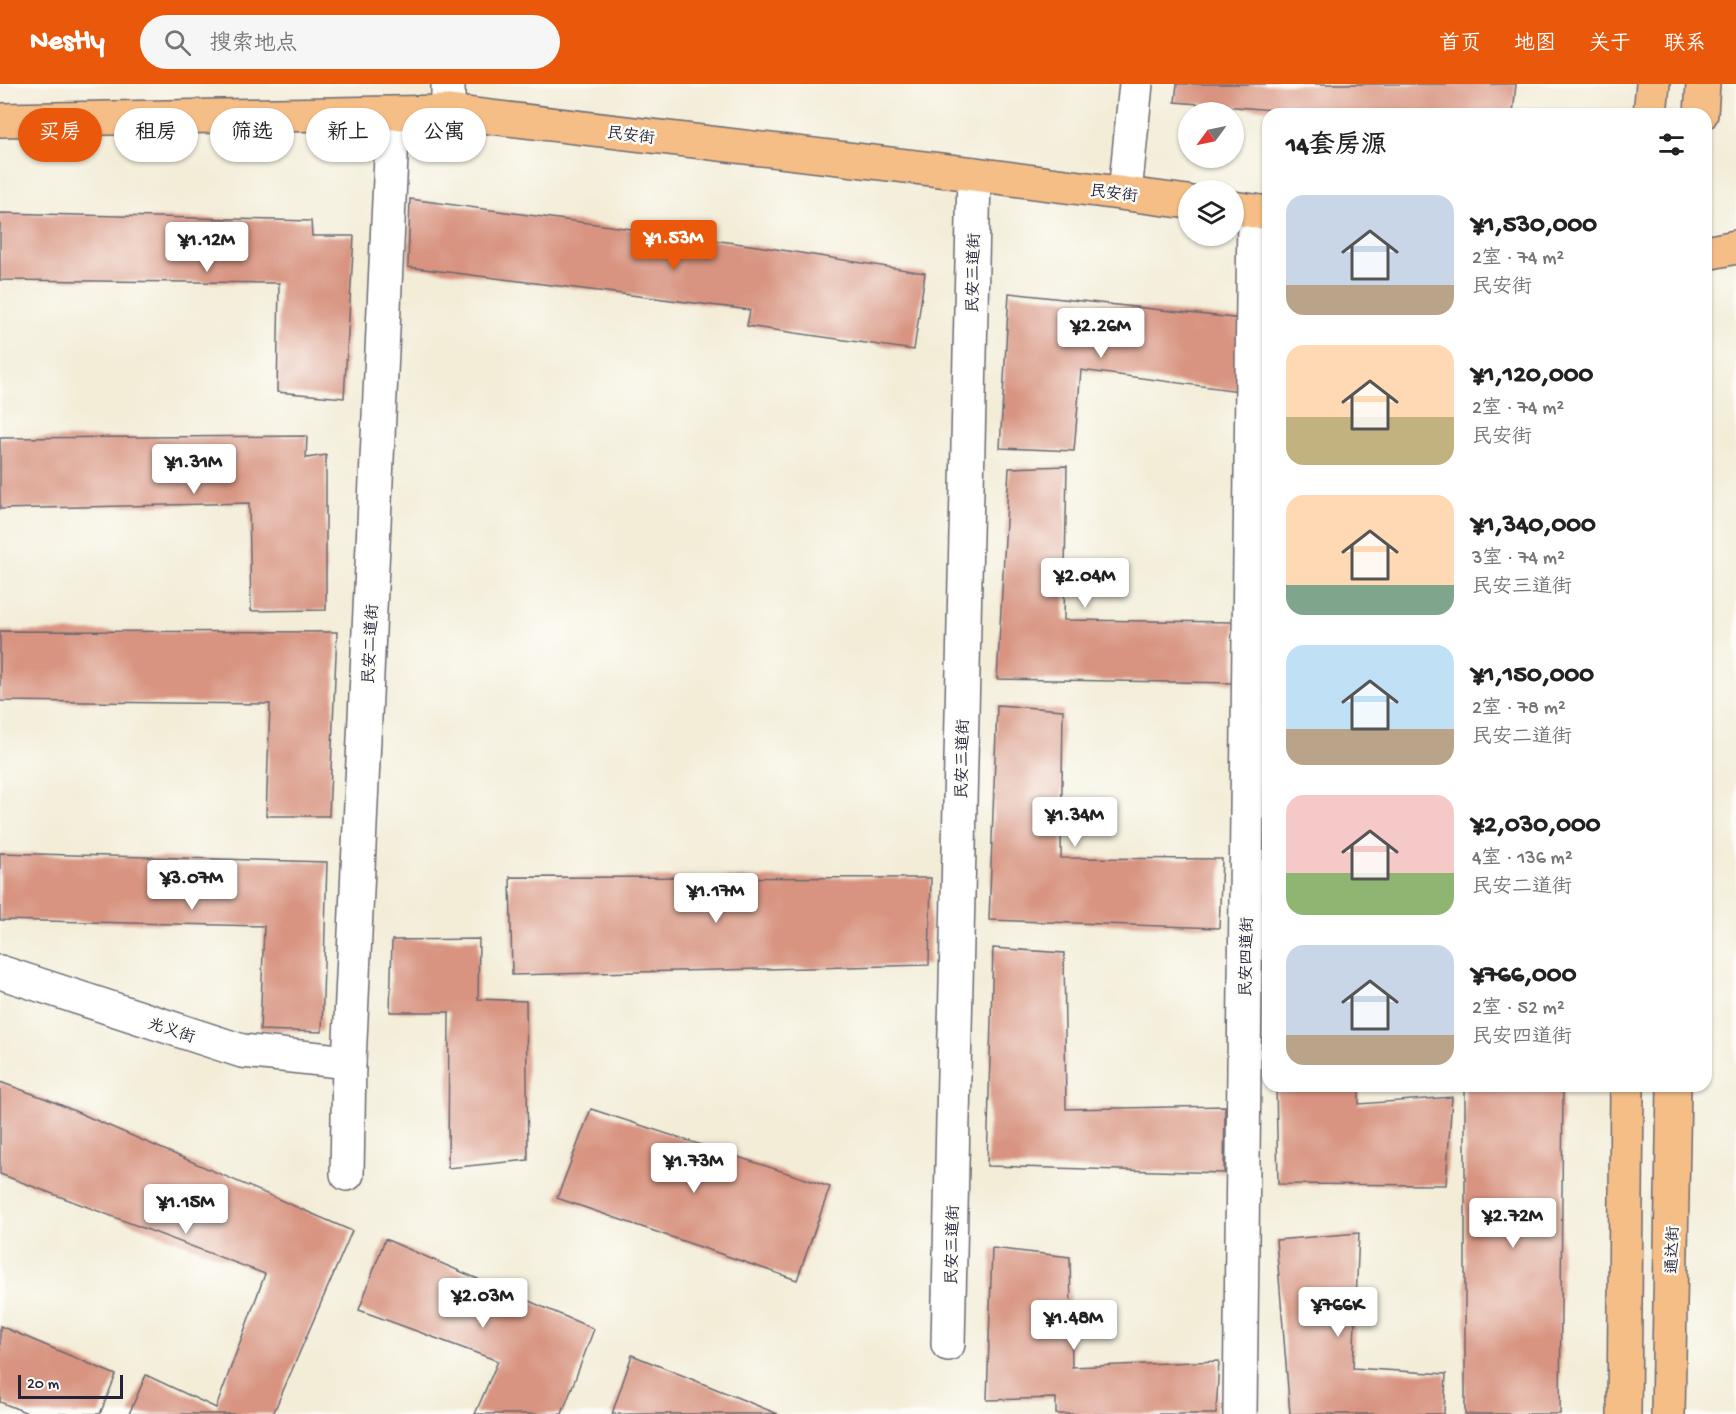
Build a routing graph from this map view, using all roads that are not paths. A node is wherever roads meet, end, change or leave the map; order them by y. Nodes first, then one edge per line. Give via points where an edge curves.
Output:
1 (1136, 84) edge
2 (1653, 84) edge
3 (1703, 84) edge
4 (448, 98) edge
5 (1651, 108) edge
6 (1701, 108) edge
7 (393, 114) junction
8 (0, 120) edge
9 (974, 174) junction
10 (1125, 193) junction
11 (1178, 201) edge
12 (1252, 211) edge
13 (1736, 247) edge
14 (1712, 252) edge
15 (0, 972) edge
16 (349, 1062) junction
17 (1627, 1092) edge
18 (1674, 1092) edge
19 (347, 1174) dead end
20 (948, 1344) dead end
21 (1240, 1414) edge
22 (1624, 1414) edge
23 (1668, 1414) edge

1 - 10 street
2 - 5 main road
3 - 6 main road
4 - 7 main road, 民安街
4 - 9 main road, 民安街
7 - 8 main road, 民安街
7 - 16 street, 民安二道街
9 - 10 main road, 民安街
9 - 20 street, 民安三道街
10 - 11 main road, 民安街
12 - 21 street, 民安四道街
13 - 14 main road
15 - 16 street, 光义街 via 242,1052
16 - 19 street, 民安二道街
17 - 22 main road
18 - 23 main road, 通达街

